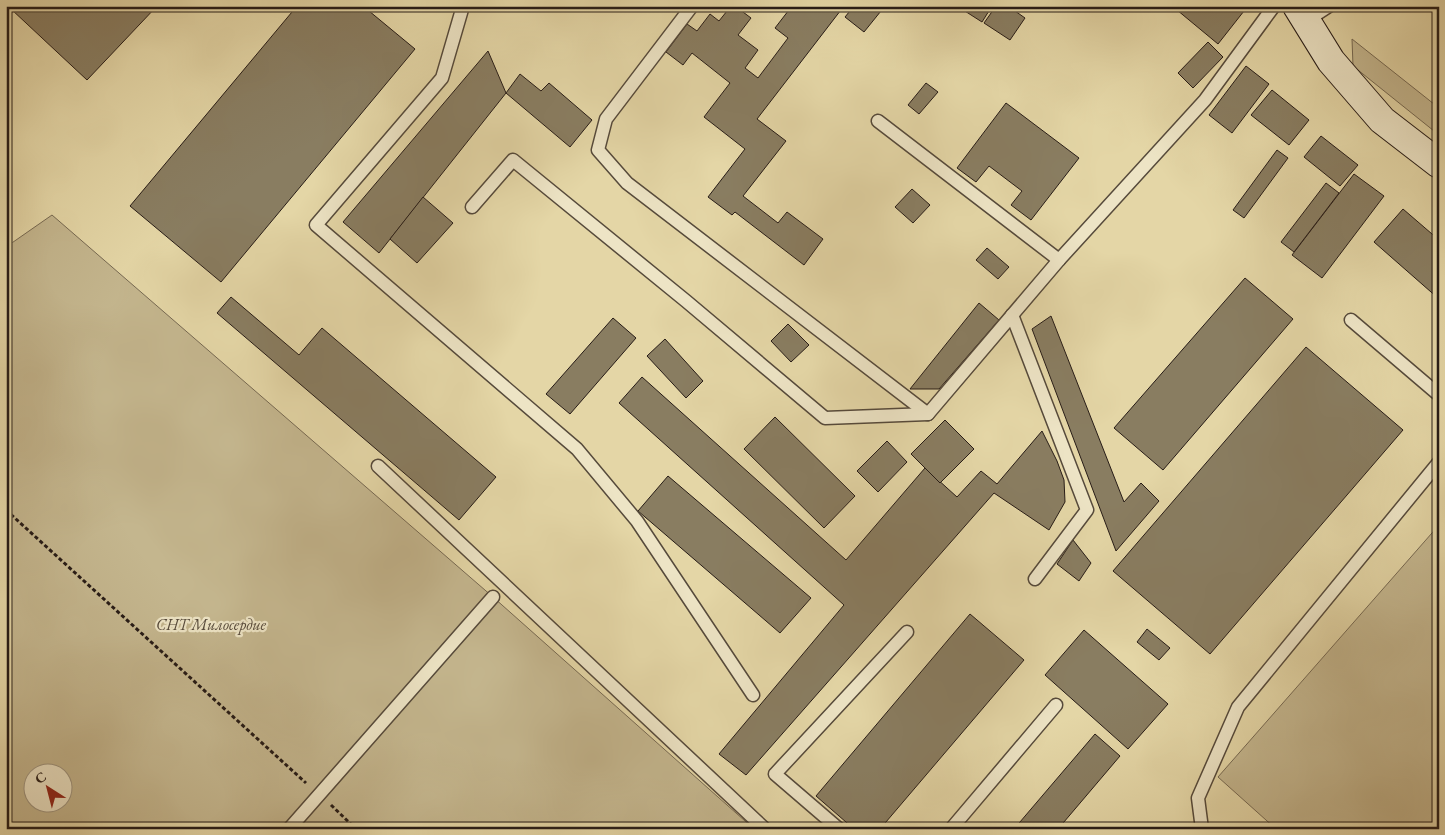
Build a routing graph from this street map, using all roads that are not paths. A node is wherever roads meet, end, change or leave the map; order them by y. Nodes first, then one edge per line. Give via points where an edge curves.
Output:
1 (463, 6) edge
2 (692, 6) edge
3 (1274, 6) edge
4 (1329, 6) edge
5 (1302, 14) edge
6 (878, 121) dead end
7 (1439, 164) edge
8 (472, 207) dead end
9 (1059, 260) junction
10 (1012, 315) junction
11 (1351, 320) dead end
12 (1439, 395) edge
13 (928, 414) junction
14 (1439, 462) edge
15 (378, 466) dead end
16 (1035, 579) dead end
17 (494, 597) dead end
18 (907, 632) dead end
19 (753, 695) dead end
20 (1056, 704) dead end
21 (289, 829) edge
22 (765, 829) edge
23 (839, 829) edge
24 (951, 829) edge
25 (1202, 829) edge

1 - 19 lane via 442,78 316,225 577,449 636,521
2 - 13 lane via 606,119 598,150 627,183
3 - 9 lane via 1205,100
4 - 5 lane
5 - 7 street via 1331,61 1382,120
6 - 9 lane
8 - 13 lane via 513,160 825,418
9 - 10 lane
10 - 13 lane
10 - 16 lane via 1088,510
11 - 12 lane
14 - 25 lane via 1238,707 1198,798
15 - 22 lane
17 - 21 lane
18 - 23 lane via 775,774
20 - 24 lane

